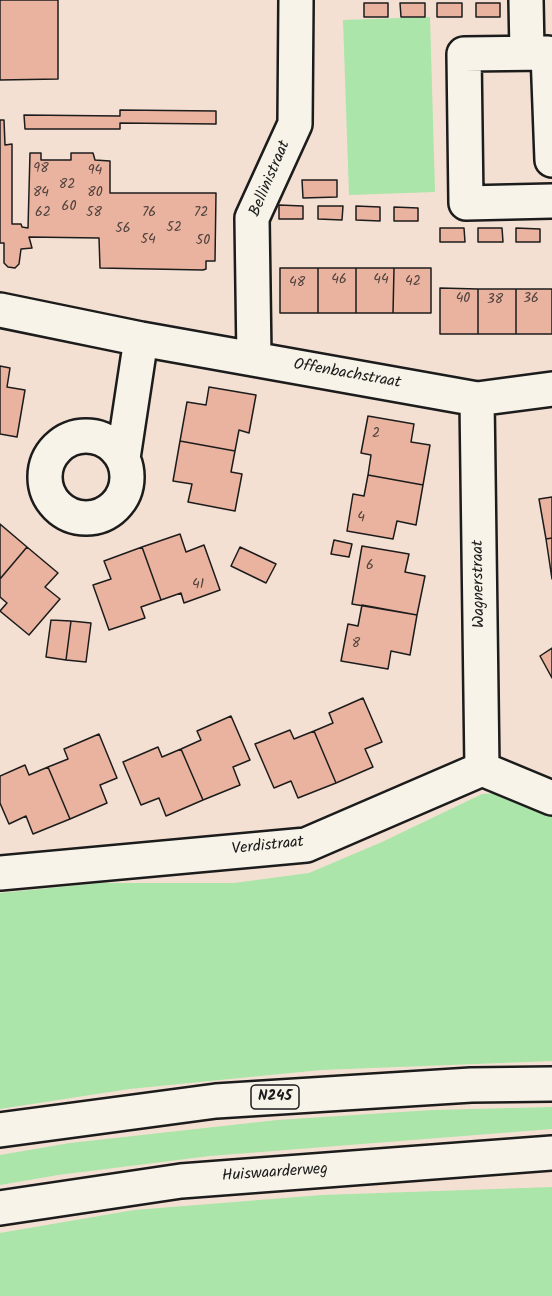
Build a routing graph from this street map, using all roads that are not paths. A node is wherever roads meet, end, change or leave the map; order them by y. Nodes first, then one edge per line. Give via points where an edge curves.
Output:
1 (296, 0) edge
2 (526, 0) edge
3 (527, 52) junction
4 (552, 160) edge
5 (552, 201) edge
6 (0, 310) edge
7 (141, 339) junction
8 (254, 358) junction
9 (552, 389) edge
10 (477, 399) junction
11 (123, 458) dead end
12 (482, 769) junction
13 (552, 798) edge
14 (0, 873) edge
15 (552, 1084) edge
16 (0, 1130) edge
17 (552, 1153) edge
18 (0, 1208) edge

1 - 8 main road, Bellinistraat via 295,124 252,218
2 - 3 main road
3 - 4 main road via 548,53
3 - 5 main road via 464,54 466,203
6 - 7 main road, Offenbachstraat
7 - 8 main road, Offenbachstraat
7 - 11 main road
8 - 10 main road, Offenbachstraat
9 - 10 main road, Offenbachstraat
10 - 12 main road, Wagnerstraat
12 - 13 main road
12 - 14 main road, Verdistraat via 306,845
15 - 16 main road, N245 via 471,1085 216,1101
17 - 18 main road, Huiswaarderweg via 182,1181

